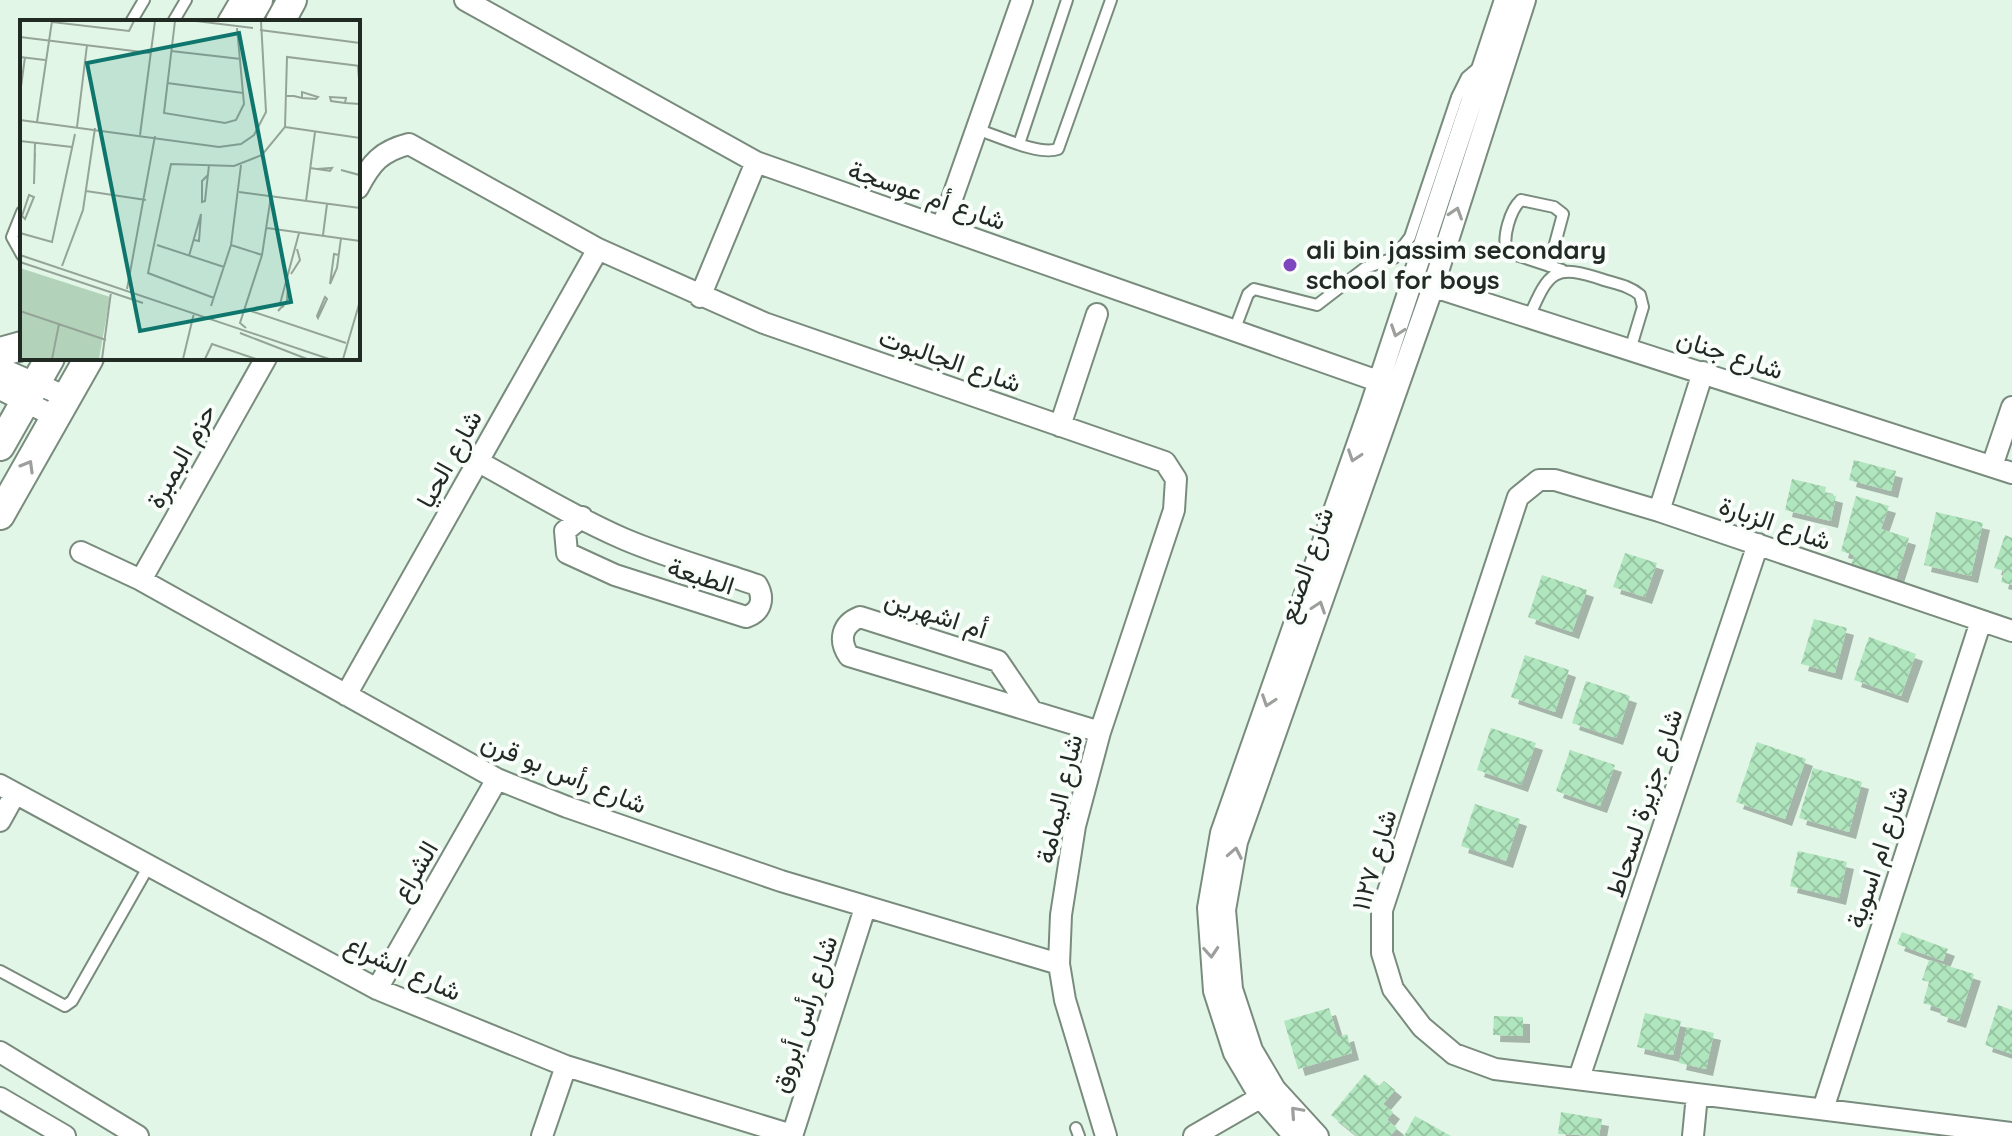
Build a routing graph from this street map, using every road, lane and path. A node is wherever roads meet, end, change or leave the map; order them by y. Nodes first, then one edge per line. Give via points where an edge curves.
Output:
1 (144, 0) edge
2 (186, 0) edge
3 (292, 0) edge
4 (303, 0) edge
5 (465, 0) edge
6 (1022, 0) edge
7 (1067, 0) edge
8 (1111, 0) edge
9 (1505, 0) edge
10 (1525, 0) edge
11 (245, 5) edge
12 (132, 20) edge
13 (174, 20) edge
14 (230, 20) edge
15 (281, 20) edge
16 (291, 20) edge
17 (1485, 63) junction
18 (976, 129) junction
19 (1019, 144) junction
20 (756, 162) junction
21 (360, 184) edge
22 (20, 217) edge
23 (942, 227) junction
24 (598, 249) junction
25 (20, 251) edge
26 (1549, 266) junction
27 (1562, 270) junction
28 (1423, 284) junction
29 (700, 297) junction
30 (1097, 314) dead end
31 (1529, 317) junction
32 (1234, 331) junction
33 (20, 347) edge
34 (1630, 350) junction
35 (0, 352) edge
36 (49, 360) edge
37 (88, 360) edge
38 (265, 360) edge
39 (0, 368) edge
40 (1703, 372) junction
41 (1387, 385) junction
42 (0, 389) edge
43 (31, 392) junction
44 (61, 407) junction
45 (2012, 407) edge
46 (1060, 426) junction
47 (0, 446) edge
48 (477, 461) junction
49 (2002, 469) edge
50 (1176, 479) joint
51 (538, 494) junction
52 (1659, 511) junction
53 (0, 515) edge
54 (582, 517) junction
55 (1758, 544) junction
56 (564, 546) junction
57 (81, 552) dead end
58 (141, 580) junction
59 (1981, 621) junction
60 (2012, 631) edge
61 (998, 661) junction
62 (346, 695) junction
63 (987, 700) junction
64 (1032, 711) junction
65 (1100, 732) junction
66 (497, 779) junction
67 (8, 789) edge
68 (0, 821) edge
69 (150, 864) junction
70 (865, 908) junction
71 (1059, 964) junction
72 (0, 971) edge
73 (377, 989) junction
74 (0, 1052) edge
75 (566, 1066) junction
76 (1579, 1078) junction
77 (1267, 1093) junction
78 (1697, 1095) junction
79 (0, 1098) edge
80 (1823, 1109) junction
81 (2012, 1133) edge
82 (134, 1135) edge
83 (792, 1135) edge
84 (65, 1136) edge
85 (542, 1136) edge
86 (1106, 1136) edge
87 (1194, 1136) edge
88 (1294, 1136) edge
89 (1318, 1136) edge
90 (1693, 1136) edge

1 - 12 lane
2 - 13 lane
3 - 15 main road
4 - 16 street
5 - 20 street, شارع أم عوسجة
6 - 18 street
7 - 19 lane
8 - 19 lane via 1061,144 1052,151
9 - 17 street, شارع الصنع
28 -> 10 street, شارع الصنع
11 - 14 street
17 - 28 street, شارع الصنع
17 - 32 lane via 1461,87 1407,245 1394,258 1365,268 1317,305 1254,289
18 - 19 lane
18 - 23 street
20 - 23 street, شارع أم عوسجة
20 - 29 street
21 - 24 street, شارع الجالبوت via 387,149 409,144
22 - 25 lane via 12,237
23 - 32 street, شارع أم عوسجة
24 - 29 street, شارع الجالبوت
24 - 48 street, شارع الحيا
26 - 26 lane via 1510,253 1504,241 1518,202 1554,207 1564,218
26 - 27 lane
27 - 31 lane via 1544,284
27 - 34 lane via 1640,295 1643,307
28 - 31 street, شارع جنان
28 - 41 street, شارع الصنع
29 - 46 street, شارع الجالبوت
30 - 46 street
31 - 34 street, شارع جنان
32 - 41 street, شارع أم عوسجة
33 - 35 main road
34 - 40 street, شارع جنان
36 - 43 main road
37 - 44 main road
38 - 58 street, حزم البمبرة
39 - 43 street
40 - 49 street, شارع جنان
40 - 52 street
41 - 77 street, شارع الصنع via 1221,833 1208,908 1214,991 1234,1053
42 - 43 street
43 - 44 street
43 - 47 main road
53 -> 44 main road
45 - 49 street
46 - 50 street, شارع الجالبوت via 1165,462
48 - 51 street, الطبعة
48 - 62 street, شارع الحيا
50 - 65 street, شارع اليمامة via 1174,510
51 - 54 street, الطبعة
51 - 56 street
52 - 55 street, شارع الزبارة
52 - 76 street, شارع ١١٢٧ via 1555,480 1539,480 1518,497 1382,910 1382,953 1393,989 1422,1027 1454,1054 1495,1069
54 - 56 street via 565,531
54 - 56 street, الطبعة via 624,539 757,585 761,604 746,617 615,575 567,553
55 - 59 street, شارع الزبارة
55 - 76 street, شارع جزيرة لسحاط
57 - 58 street, شارع رأس بو قرن
58 - 62 street, شارع رأس بو قرن
59 - 60 street, شارع الزبارة
59 - 80 street, شارع ام اسوية
61 - 63 street, أم اشهرين via 997,682
61 - 63 street, أم اشهرين via 860,617 843,633 849,656
61 - 64 street, أم اشهرين
62 - 66 street, شارع رأس بو قرن
63 - 64 street, أم اشهرين
64 - 65 street, أم اشهرين
65 - 71 street, شارع اليمامة via 1075,826
66 - 70 street, شارع رأس بو قرن
66 - 73 street, الشراع
67 - 68 street
67 - 69 street, شارع الشراع
69 - 72 lane via 65,1006
69 - 73 street, شارع الشراع
70 - 71 street, شارع رأس بو قرن
70 - 83 street, شارع رأس أبروق
71 - 86 street, شارع اليمامة
73 - 75 street, شارع الشراع
74 - 82 street
75 - 83 street, شارع الشراع
75 - 85 street
76 - 78 street, شارع ١١٢٧
77 - 87 street
77 - 88 street, شارع الصنع
89 -> 77 street, شارع الصنع
78 - 80 street, شارع ١١٢٧
78 - 90 street
79 - 84 street
80 - 81 street, شارع ١١٢٧

